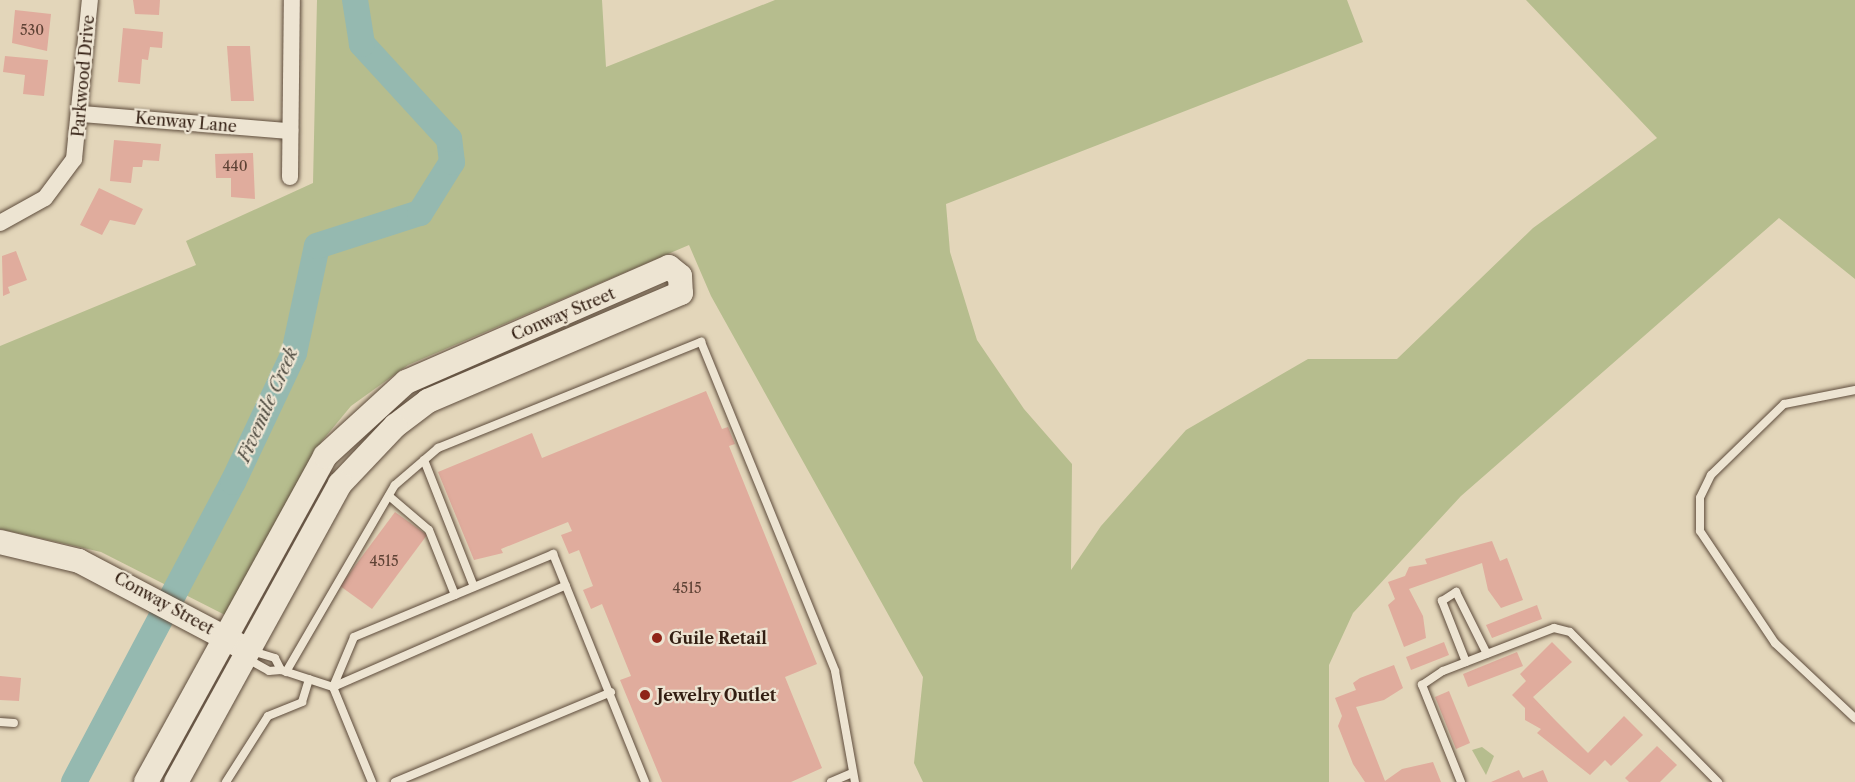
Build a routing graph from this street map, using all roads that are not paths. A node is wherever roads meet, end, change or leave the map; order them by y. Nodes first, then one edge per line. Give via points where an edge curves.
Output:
1 (90, 0) edge
2 (292, 0) edge
3 (81, 114) junction
4 (290, 131) junction
5 (290, 177) dead end
6 (0, 223) edge
7 (1855, 390) edge
8 (424, 460) junction
9 (389, 496) junction
10 (0, 542) edge
11 (566, 585) junction
12 (474, 587) junction
13 (455, 595) junction
14 (225, 637) junction
15 (248, 650) junction
16 (1486, 654) junction
17 (1466, 662) junction
18 (284, 671) junction
19 (309, 679) junction
20 (333, 687) junction
21 (611, 692) junction
22 (1855, 718) edge
23 (0, 722) edge
24 (14, 723) dead end
25 (854, 778) edge
26 (146, 782) edge
27 (176, 782) edge
28 (226, 782) edge
29 (372, 782) edge
30 (395, 782) edge
31 (645, 782) edge
32 (831, 782) edge
33 (1461, 782) edge
34 (1718, 782) edge

1 - 3 street, Parkwood Drive
2 - 4 street
3 - 4 street, Kenway Lane
3 - 6 street, Parkwood Drive via 74,159 62,181 24,212
4 - 5 street
7 - 22 lane via 1784,404 1711,475 1700,498 1700,531 1775,643
8 - 9 lane
8 - 12 lane
8 - 25 lane via 438,448 701,342 835,671
9 - 13 lane via 429,530
9 - 18 lane
10 - 14 street, Conway Street via 79,561
11 - 12 lane via 553,554
11 - 20 lane
11 - 21 lane
12 - 13 lane
13 - 20 lane via 354,637
14 - 15 street
14 - 15 street, Conway Street via 325,456 406,382 669,267 680,276 681,293 428,401 395,426 340,484
14 - 26 street
15 - 18 lane via 261,666
15 - 18 lane via 276,658
15 - 27 street
16 - 17 lane
16 - 17 lane via 1461,594 1444,596
16 - 34 lane via 1554,628 1570,632
17 - 33 lane via 1422,685
18 - 19 lane
19 - 20 lane
19 - 28 lane via 302,702 268,716
20 - 29 lane
21 - 30 lane
21 - 31 lane
23 - 24 lane
25 - 32 lane

